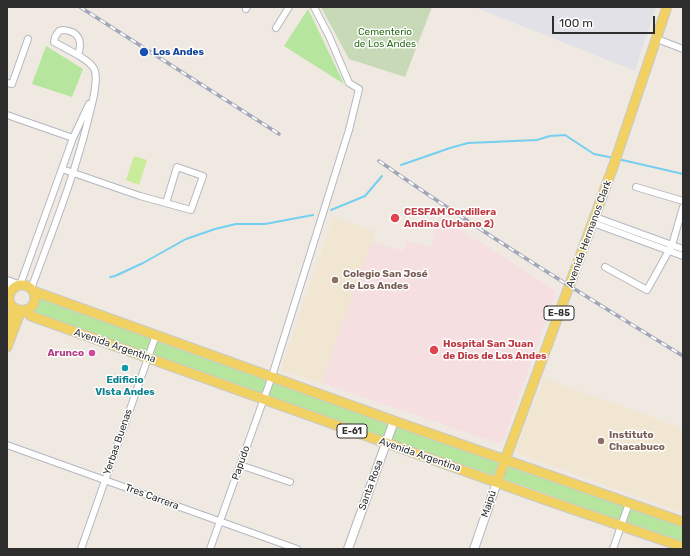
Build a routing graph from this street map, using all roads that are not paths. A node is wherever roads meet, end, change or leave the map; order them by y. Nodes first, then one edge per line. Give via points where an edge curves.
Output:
1 (289, 7) edge
2 (314, 7) edge
3 (668, 7) edge
4 (276, 28) dead end
5 (28, 39) dead end
6 (657, 40) junction
7 (683, 50) edge
8 (78, 55) junction
9 (7, 83) edge
10 (95, 92) junction
11 (7, 115) edge
12 (73, 138) junction
13 (62, 169) junction
14 (73, 173) junction
15 (636, 187) dead end
16 (683, 202) edge
17 (166, 203) junction
18 (683, 207) edge
19 (594, 220) junction
20 (671, 247) junction
21 (683, 249) edge
22 (683, 256) edge
23 (605, 267) dead end
24 (7, 281) edge
25 (14, 287) edge
26 (32, 290) junction
27 (20, 310) junction
28 (7, 327) edge
29 (156, 335) junction
30 (7, 347) edge
31 (148, 358) junction
32 (272, 376) junction
33 (263, 400) junction
34 (394, 421) junction
35 (386, 443) junction
36 (7, 444) edge
37 (506, 460) junction
38 (240, 465) junction
39 (105, 480) junction
40 (290, 482) dead end
41 (497, 482) junction
42 (629, 503) junction
43 (220, 521) junction
44 (683, 522) edge
45 (621, 527) junction
46 (683, 547) edge
47 (81, 549) edge
48 (210, 549) edge
49 (297, 549) edge
50 (348, 549) edge
51 (474, 549) edge
52 (613, 549) edge

1 - 4 street
2 - 32 street, Papudo via 349,83 359,89 349,130
3 - 6 main road, Avenida Hermanos Clark / E-85
5 - 9 street via 12,84
6 - 7 street
6 - 19 main road, Avenida Hermanos Clark / E-85
8 - 8 street via 81,43 77,36 67,30 59,31 54,42
8 - 10 street via 88,61 95,70
10 - 12 street
10 - 14 street
11 - 12 street
12 - 13 street
13 - 14 street
13 - 25 street
14 - 17 street
14 - 26 street
15 - 16 street
17 - 17 street via 177,167 203,176 192,210
18 - 20 street
19 - 20 street
19 - 37 main road, Avenida Hermanos Clark / E-85
20 - 21 street
20 - 22 street
20 - 23 street via 647,290
24 - 25 main road, E-61
25 - 26 main road, E-61 via 26,286
25 - 27 main road via 9,300
26 - 27 main road via 35,299 33,304
26 - 29 main road, E-61
27 - 28 main road
27 - 30 main road
27 - 31 main road, Avenida Argentina / E-61
29 - 31 street, Yerbas Buenas
29 - 32 main road, E-61
31 - 33 main road, Avenida Argentina / E-61
31 - 39 street, Yerbas Buenas
32 - 33 street, Papudo
32 - 34 main road, E-61
33 - 35 main road, Avenida Argentina / E-61
33 - 38 street, Papudo
34 - 35 main road, Santa Rosa
34 - 37 main road, E-61
35 - 41 main road, Avenida Argentina / E-61
35 - 50 main road, Santa Rosa
36 - 39 street, Tres Carrera
37 - 41 main road, Maipú / E-85
37 - 42 main road, E-61
38 - 40 street
38 - 43 street, Papudo
39 - 43 street, Tres Carrera
39 - 47 street, Yerbas Buenas
41 - 45 main road, Avenida Argentina / E-61
41 - 51 main road, Maipú
42 - 44 main road, E-61
42 - 45 street
43 - 48 street, Papudo
43 - 49 street, Tres Carrera
45 - 46 main road, Avenida Argentina / E-61
45 - 52 street

